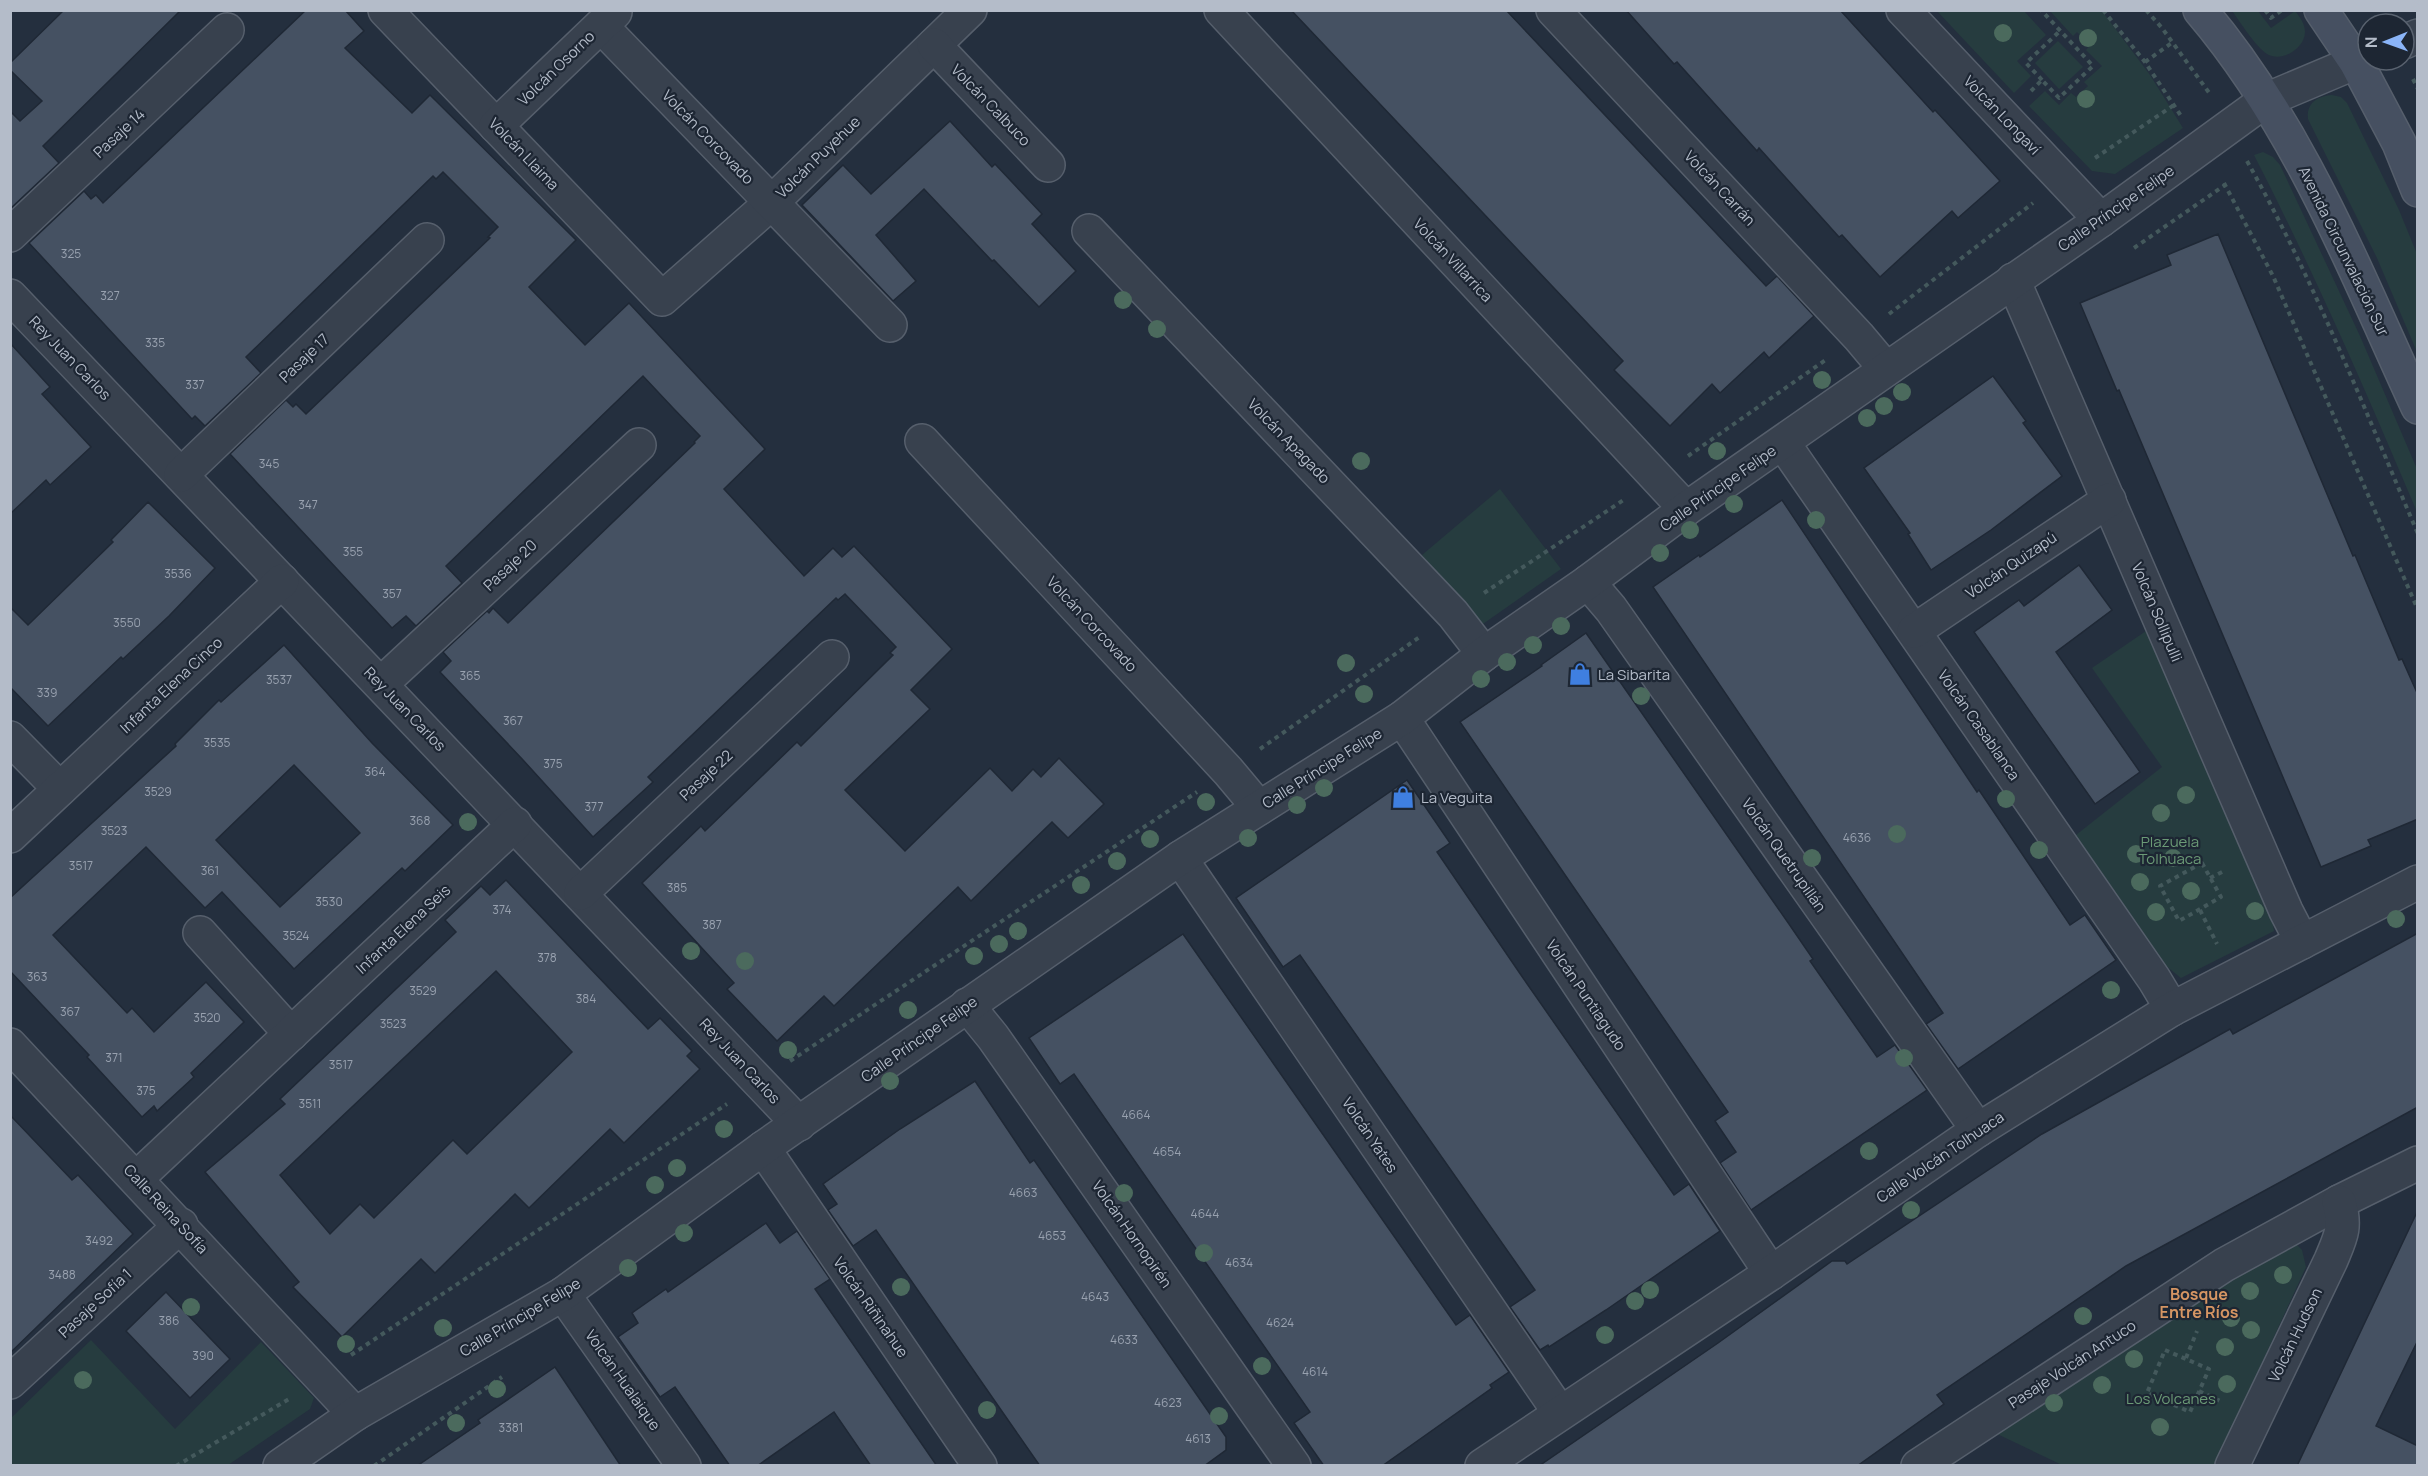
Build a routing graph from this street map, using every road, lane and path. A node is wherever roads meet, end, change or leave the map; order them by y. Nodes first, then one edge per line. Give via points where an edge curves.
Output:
1 (385, 10) edge
2 (970, 10) edge
3 (1221, 10) edge
4 (1553, 10) edge
5 (1903, 10) edge
6 (2041, 10) edge
7 (2103, 10) edge
8 (2146, 10) edge
9 (2200, 10) edge
10 (2265, 10) edge
11 (2282, 10) edge
12 (2321, 10) edge
13 (609, 18) edge
14 (227, 30) dead end
15 (2060, 31) junction
16 (934, 45) junction
17 (2356, 52) edge
18 (2356, 62) edge
19 (2368, 72) edge
20 (2042, 80) junction
21 (2027, 95) dead end
22 (2266, 100) junction
23 (496, 126) junction
24 (2214, 138) junction
25 (1048, 165) dead end
26 (2414, 170) edge
27 (771, 203) junction
28 (2101, 220) junction
29 (1089, 231) dead end
30 (10, 235) edge
31 (427, 240) dead end
32 (2013, 280) junction
33 (662, 298) joint
34 (13, 304) edge
35 (890, 325) dead end
36 (1885, 368) junction
37 (2418, 407) edge
38 (922, 441) dead end
39 (1783, 443) junction
40 (639, 445) dead end
41 (181, 475) junction
42 (2109, 500) junction
43 (1686, 509) junction
44 (2418, 534) edge
45 (282, 581) junction
46 (1588, 582) junction
47 (2418, 610) edge
48 (1914, 631) junction
49 (1484, 654) junction
50 (832, 657) dead end
51 (381, 684) junction
52 (1402, 718) junction
53 (10, 738) edge
54 (60, 789) junction
55 (1259, 808) junction
56 (515, 824) junction
57 (10, 836) edge
58 (1180, 858) junction
59 (2418, 882) edge
60 (581, 893) junction
61 (2200, 910) junction
62 (200, 933) dead end
63 (2302, 942) junction
64 (2218, 946) dead end
65 (967, 1005) junction
66 (2172, 1009) junction
67 (291, 1034) junction
68 (14, 1056) edge
69 (799, 1124) junction
70 (1978, 1130) junction
71 (763, 1148) junction
72 (2418, 1162) edge
73 (137, 1178) junction
74 (2338, 1202) junction
75 (181, 1225) junction
76 (1771, 1273) junction
77 (563, 1294) junction
78 (10, 1382) edge
79 (2147, 1393) joint
80 (292, 1397) dead end
81 (1560, 1413) junction
82 (355, 1414) junction
83 (1920, 1465) edge
84 (176, 1466) edge
85 (280, 1466) edge
86 (684, 1466) edge
87 (980, 1466) edge
88 (1294, 1466) edge
89 (1482, 1466) edge
90 (2232, 1466) edge

1 - 23 street, Volcán Llaima
2 - 16 street, Volcán Puyehue
3 - 43 street, Volcán Villarrica
4 - 36 street, Volcán Carrán
5 - 28 street, Volcán Longaví
6 - 15 path
7 - 24 path
8 - 24 path via 2214,100
9 - 22 main road, Avenida Circunvalación Sur
10 - 11 path via 2271,18
12 - 17 main road
13 - 23 street, Volcán Osorno
13 - 27 street, Volcán Corcovado
14 - 30 street, Pasaje 14
15 - 20 path via 2026,63
15 - 20 path via 2093,66 2058,98
16 - 25 street, Volcán Calbuco
16 - 27 street, Volcán Puyehue
18 - 22 street, Calle Príncipe Felipe
19 - 26 main road
20 - 21 path
22 - 24 street, Calle Príncipe Felipe
22 - 37 main road, Avenida Circunvalación Sur via 2316,186
23 - 33 street, Volcán Llaima
24 - 28 street, Calle Príncipe Felipe
24 - 44 path via 2273,207
24 - 47 path via 2225,185 2273,276
27 - 33 street, Volcán Puyehue
27 - 35 street, Volcán Corcovado
28 - 32 street, Calle Príncipe Felipe
29 - 49 street, Volcán Apagado via 1453,614
31 - 41 street, Pasaje 17
32 - 36 street, Calle Príncipe Felipe
32 - 42 street, Volcán Sollipulli
34 - 41 street, Rey Juan Carlos
36 - 39 street, Calle Príncipe Felipe
38 - 55 street, Volcán Corcovado
39 - 43 street, Calle Príncipe Felipe
39 - 48 street, Volcán Casablanca
40 - 51 street, Pasaje 20
41 - 45 street, Rey Juan Carlos
42 - 48 street, Volcán Quizapú
42 - 63 street, Volcán Sollipulli
43 - 46 street, Calle Príncipe Felipe
45 - 51 street, Rey Juan Carlos
45 - 54 street, Infanta Elena Cinco
46 - 49 street, Calle Príncipe Felipe
46 - 70 street, Volcán Quetrupillán via 1611,609
48 - 66 street, Volcán Casablanca
49 - 52 street, Calle Príncipe Felipe
50 - 60 street, Pasaje 22
51 - 56 street, Rey Juan Carlos
52 - 55 street, Calle Príncipe Felipe
52 - 76 street, Volcán Puntiagudo
53 - 54 street
54 - 57 street, Infanta Elena Cinco
55 - 58 street, Calle Príncipe Felipe
56 - 60 street, Rey Juan Carlos
56 - 67 street, Infanta Elena Seis
58 - 65 street, Calle Príncipe Felipe
58 - 81 street, Volcán Yates
59 - 63 street, Calle Volcán Tolhuaca
60 - 69 street, Rey Juan Carlos
61 - 61 path via 2179,921 2160,886 2202,863 2221,897
61 - 64 path
62 - 67 street
63 - 66 street, Calle Volcán Tolhuaca
65 - 69 street, Calle Príncipe Felipe
65 - 88 street, Volcán Hornopirén
66 - 70 street, Calle Volcán Tolhuaca
67 - 73 street, Infanta Elena Seis
68 - 73 street, Calle Reina Sofía
69 - 71 street, Calle Príncipe Felipe
70 - 76 street, Calle Volcán Tolhuaca
71 - 77 street, Calle Príncipe Felipe
71 - 87 street, Volcán Riñinahue
72 - 74 street, Pasaje Volcán Antuco
73 - 75 street, Calle Reina Sofía
74 - 83 street, Pasaje Volcán Antuco via 2224,1265
74 - 90 street, Volcán Hudson via 2343,1218 2339,1240
75 - 78 street, Pasaje Sofía 1
75 - 82 street, Calle Reina Sofía
76 - 81 street, Calle Volcán Tolhuaca
77 - 82 street, Calle Príncipe Felipe
77 - 86 street, Volcán Hualaique
79 - 79 path via 2165,1350 2209,1369 2190,1412
80 - 84 path
81 - 89 street, Calle Volcán Tolhuaca
82 - 85 street, Calle Príncipe Felipe

